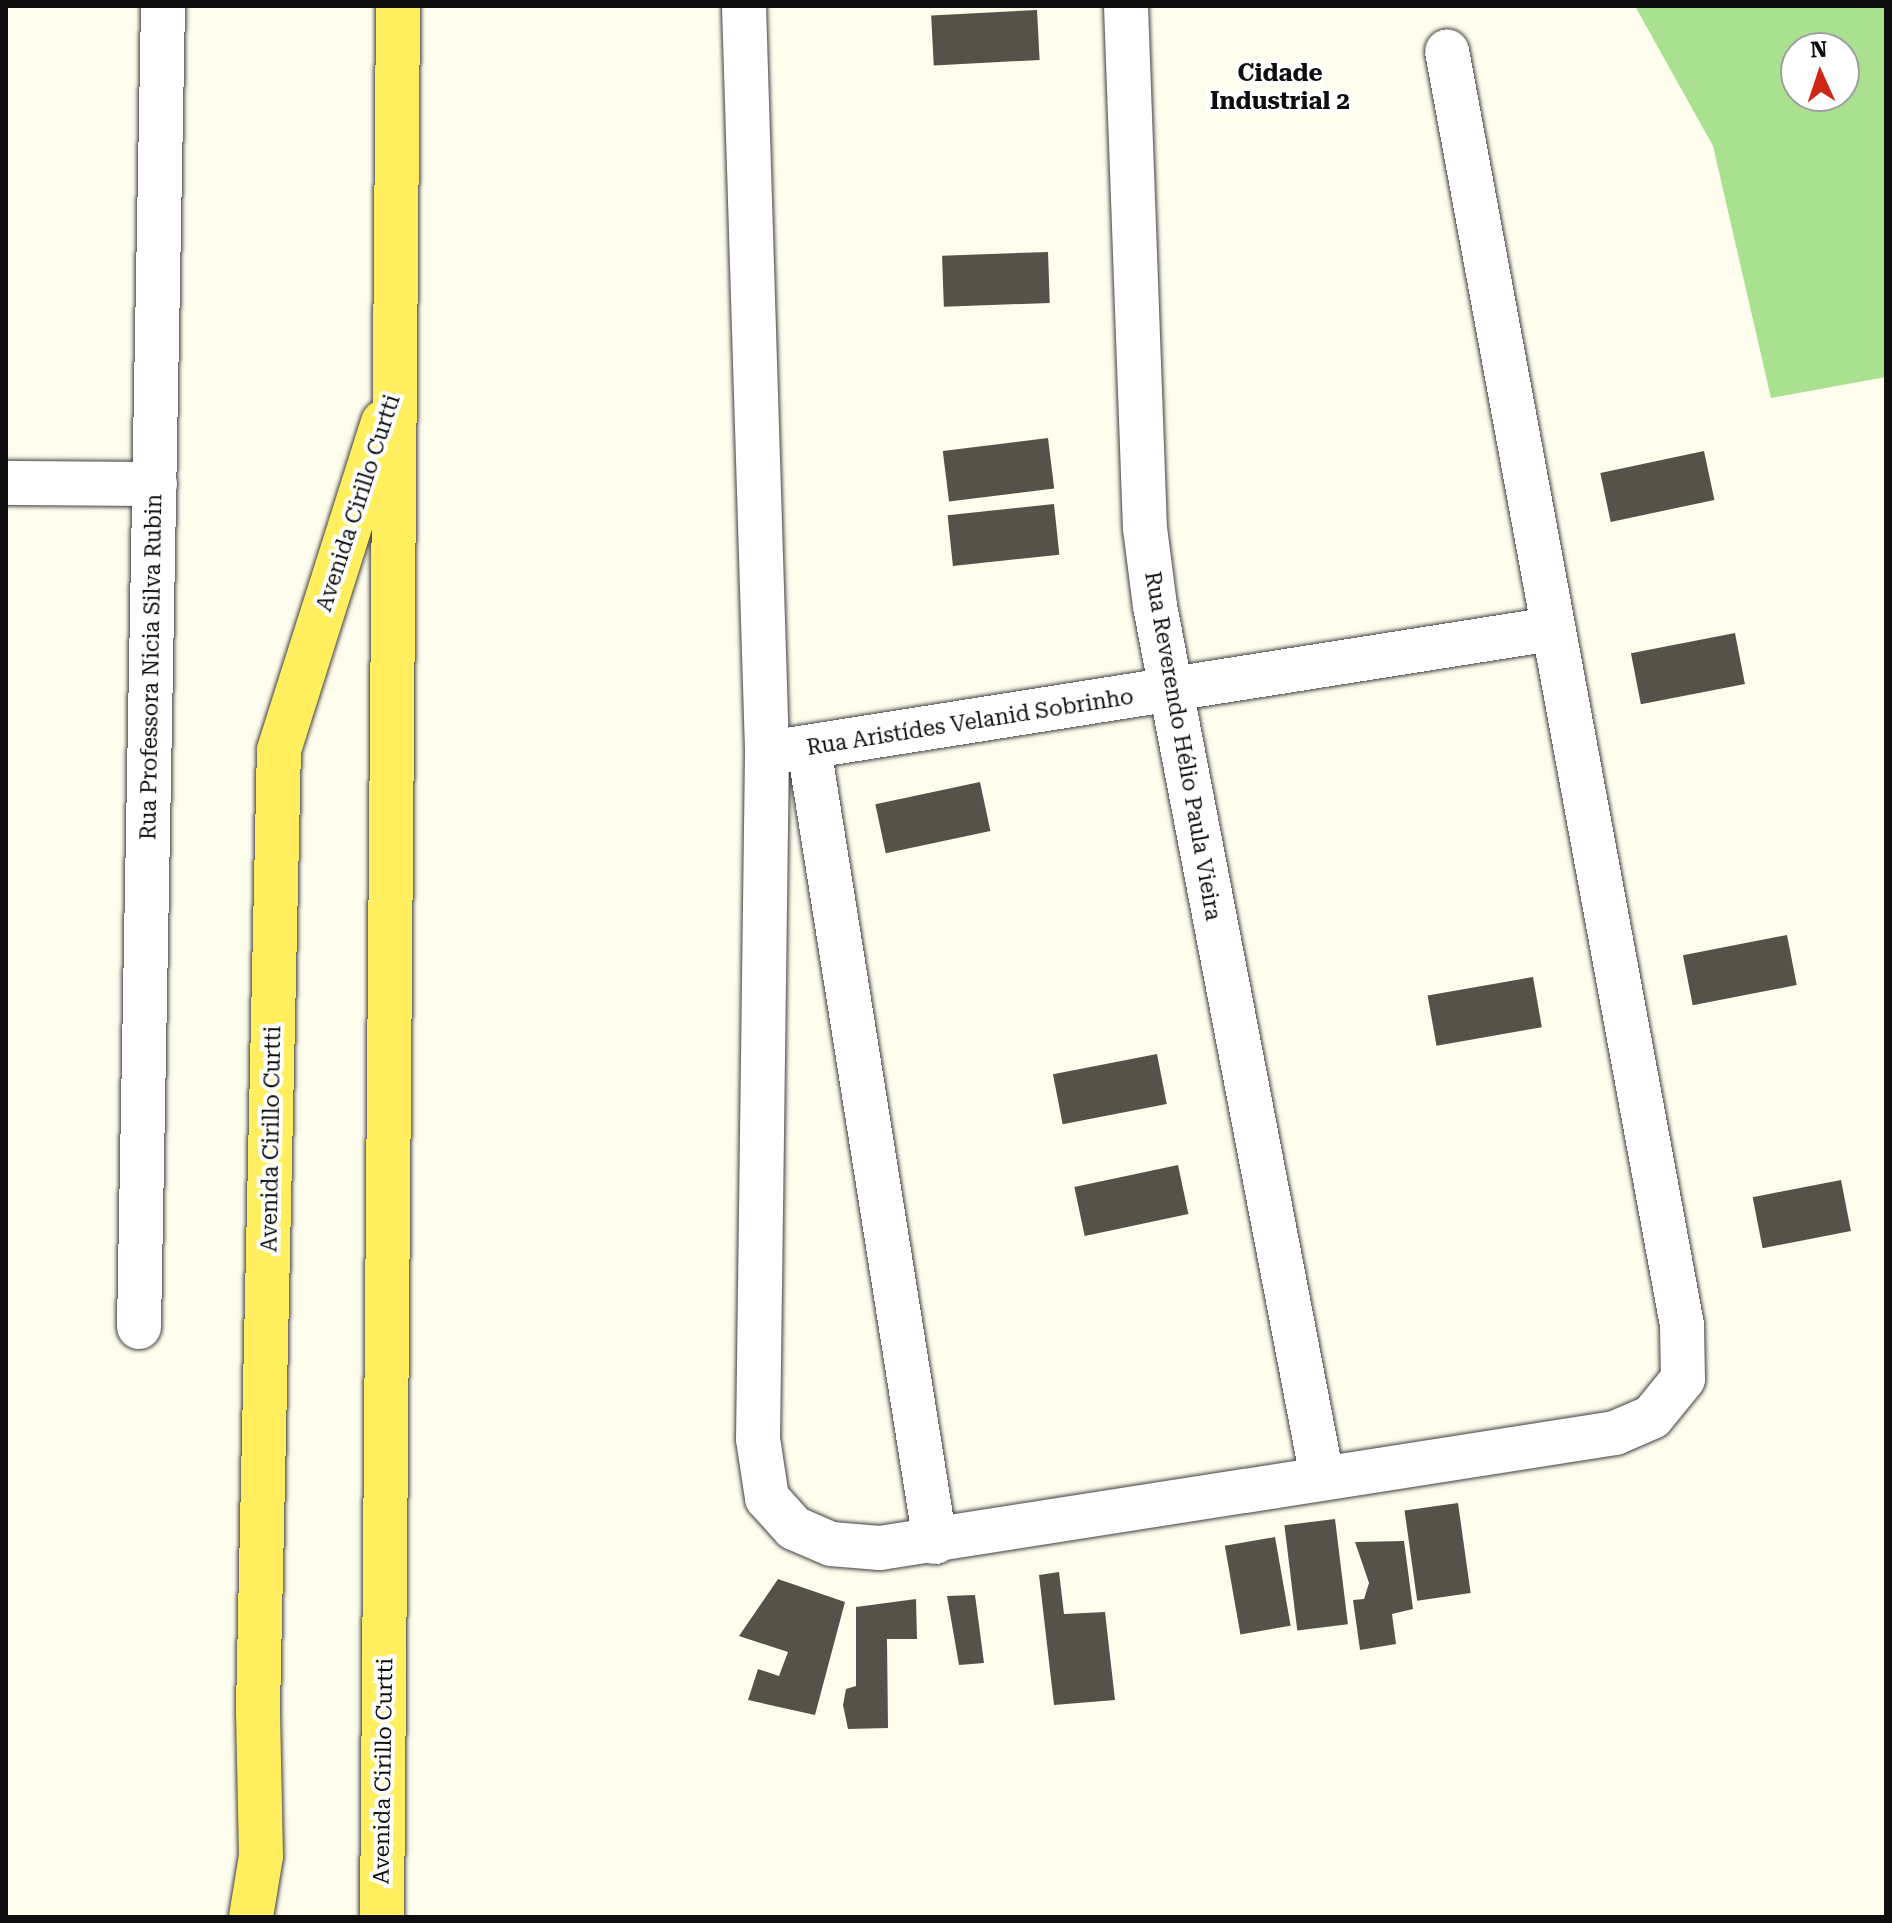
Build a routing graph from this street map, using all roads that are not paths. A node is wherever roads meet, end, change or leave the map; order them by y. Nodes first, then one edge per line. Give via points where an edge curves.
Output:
1 (163, 6) edge
2 (398, 6) edge
3 (744, 6) edge
4 (1126, 6) edge
5 (1447, 51) dead end
6 (397, 378) junction
7 (6, 483) edge
8 (155, 484) junction
9 (1551, 629) junction
10 (1171, 690) junction
11 (788, 750) junction
12 (139, 1327) dead end
13 (1322, 1477) junction
14 (935, 1542) junction
15 (251, 1917) edge
16 (382, 1917) edge

1 - 8 street, Rua Professora Nicia Silva Rubin
2 - 6 main road, Avenida Cirillo Curtti
3 - 11 street
4 - 10 street, Rua Reverendo Hélio Paula Vieira via 1145,528
5 - 9 street
6 - 15 main road, Avenida Cirillo Curtti via 279,750 261,1856
6 - 16 main road, Avenida Cirillo Curtti
7 - 8 street
8 - 12 street, Rua Professora Nicia Silva Rubin
9 - 10 street, Rua Aristídes Velanid Sobrinho
9 - 13 street via 1682,1325 1683,1379 1652,1417 1615,1433
10 - 11 street, Rua Aristídes Velanid Sobrinho
10 - 13 street, Rua Reverendo Hélio Paula Vieira
11 - 14 street
11 - 14 street via 758,1439 767,1498 794,1528 831,1544
13 - 14 street

